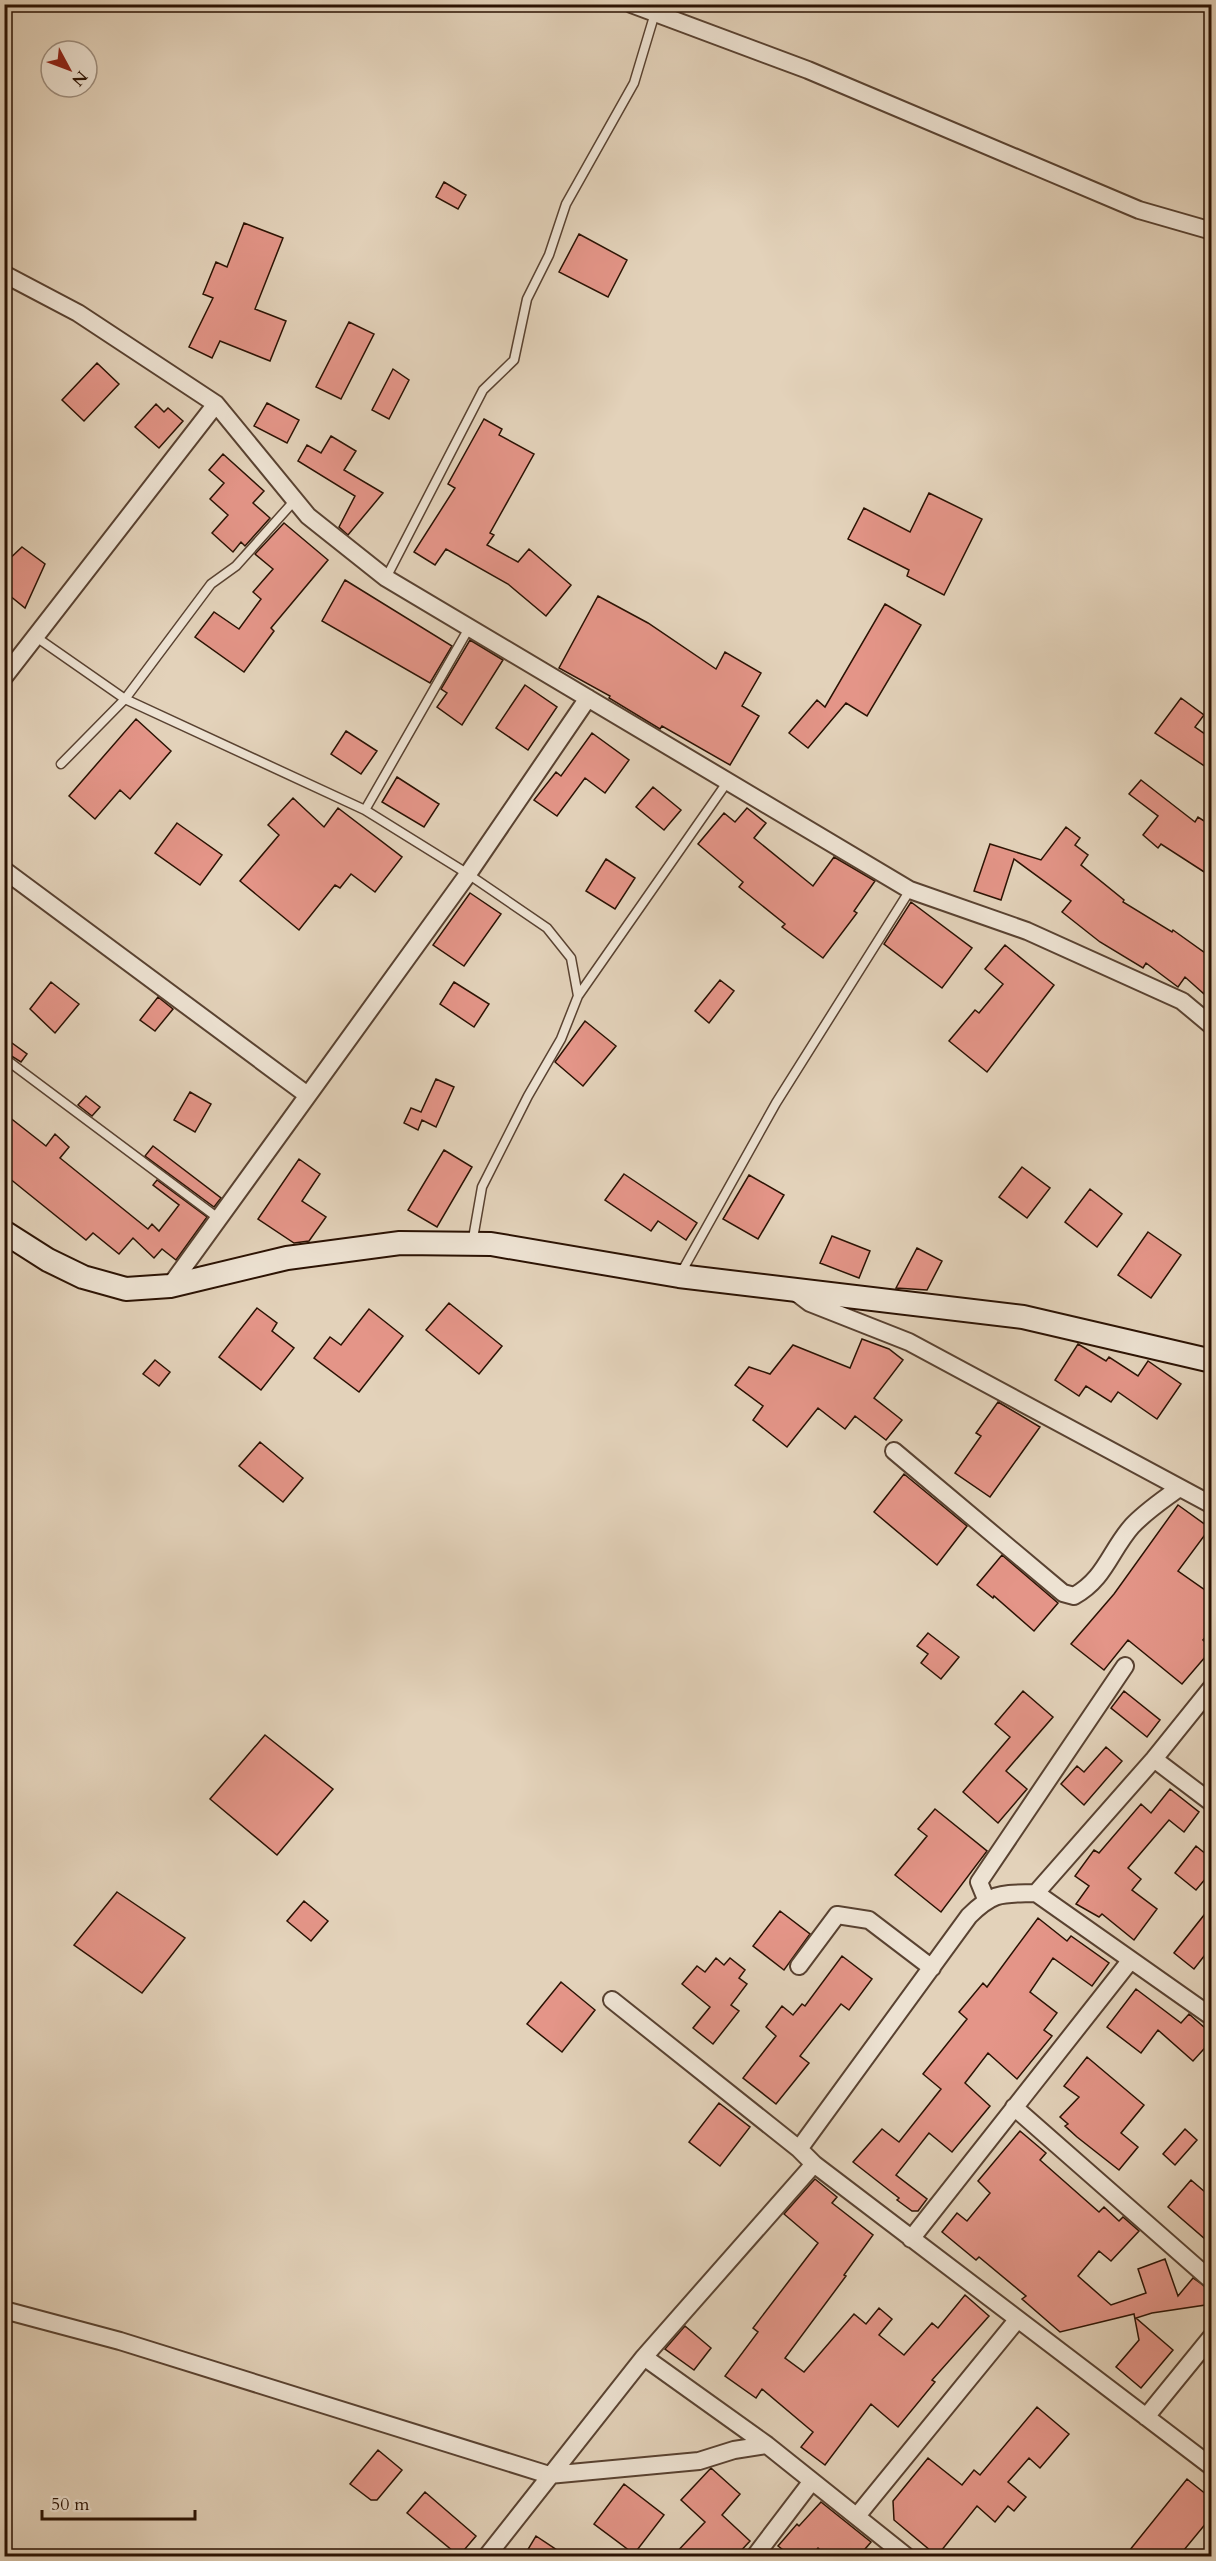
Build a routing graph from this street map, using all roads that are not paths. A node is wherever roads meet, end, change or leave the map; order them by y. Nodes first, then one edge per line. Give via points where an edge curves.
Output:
1 (631, 4) edge
2 (655, 13) junction
3 (1212, 231) edge
4 (4, 274) edge
5 (216, 404) junction
6 (295, 500) junction
7 (386, 578) junction
8 (469, 628) junction
9 (36, 637) junction
10 (4, 677) edge
11 (588, 698) junction
12 (125, 699) junction
13 (62, 764) dead end
14 (728, 780) junction
15 (365, 810) junction
16 (4, 870) edge
17 (468, 874) junction
18 (910, 890) junction
19 (578, 996) junction
20 (1212, 1026) edge
21 (4, 1058) edge
22 (306, 1094) junction
23 (218, 1218) junction
24 (4, 1232) edge
25 (472, 1244) junction
26 (679, 1276) junction
27 (170, 1286) junction
28 (790, 1288) junction
29 (1212, 1361) edge
30 (894, 1451) dead end
31 (1179, 1488) junction
32 (1212, 1506) edge
33 (1125, 1666) dead end
34 (1212, 1687) edge
35 (1154, 1759) junction
36 (1212, 1803) edge
37 (1036, 1893) junction
38 (986, 1899) junction
39 (1130, 1961) junction
40 (800, 1966) dead end
41 (932, 1968) junction
42 (612, 2000) dead end
43 (1212, 2017) edge
44 (1014, 2107) junction
45 (799, 2149) junction
46 (814, 2164) junction
47 (911, 2239) junction
48 (1212, 2281) edge
49 (4, 2310) edge
50 (1017, 2320) junction
51 (1212, 2336) edge
52 (644, 2357) junction
53 (1146, 2417) junction
54 (767, 2445) junction
55 (1212, 2467) edge
56 (549, 2475) junction
57 (812, 2481) junction
58 (857, 2516) junction
59 (487, 2556) edge
60 (755, 2556) edge
61 (906, 2556) edge

1 - 2 street
2 - 3 street via 808,70 1138,210
2 - 7 lane via 634,83 566,204 549,255 527,299 514,360 483,390
4 - 5 street via 78,313
5 - 6 street
5 - 9 street
6 - 7 street via 308,516
6 - 12 lane via 236,566 211,584
7 - 8 street
8 - 11 street
8 - 15 lane
9 - 10 street
9 - 12 lane
11 - 14 street
11 - 17 street
12 - 13 lane
12 - 15 lane
14 - 18 street
14 - 19 lane
15 - 17 lane
16 - 22 street
17 - 19 lane via 547,928 571,958
17 - 22 street
18 - 20 street via 1027,932 1182,1001
18 - 26 lane via 776,1102
19 - 25 lane via 561,1039 482,1187
21 - 23 lane
22 - 23 street
23 - 27 street
24 - 27 street via 83,1277 126,1289
25 - 26 street via 492,1244
25 - 27 street via 400,1243 287,1258
26 - 28 street
28 - 29 street via 1023,1317
28 - 31 street via 810,1303 909,1342
30 - 31 street via 1063,1593 1074,1596 1092,1586 1131,1527
31 - 32 street
33 - 38 street via 979,1882
34 - 35 street
35 - 36 street
35 - 37 street
37 - 38 street via 1008,1893
37 - 39 street
38 - 41 street
39 - 43 street
39 - 44 street
40 - 41 street via 837,1916 869,1920
41 - 45 street
42 - 45 street
44 - 47 street
44 - 48 street
45 - 46 street
46 - 47 street
46 - 52 street
47 - 50 street
49 - 56 street via 120,2341
50 - 53 street
50 - 58 street
51 - 53 street
52 - 54 street
52 - 56 street
53 - 55 street
54 - 56 street via 699,2461
54 - 57 street
56 - 59 street
57 - 58 street
57 - 60 street
58 - 61 street

